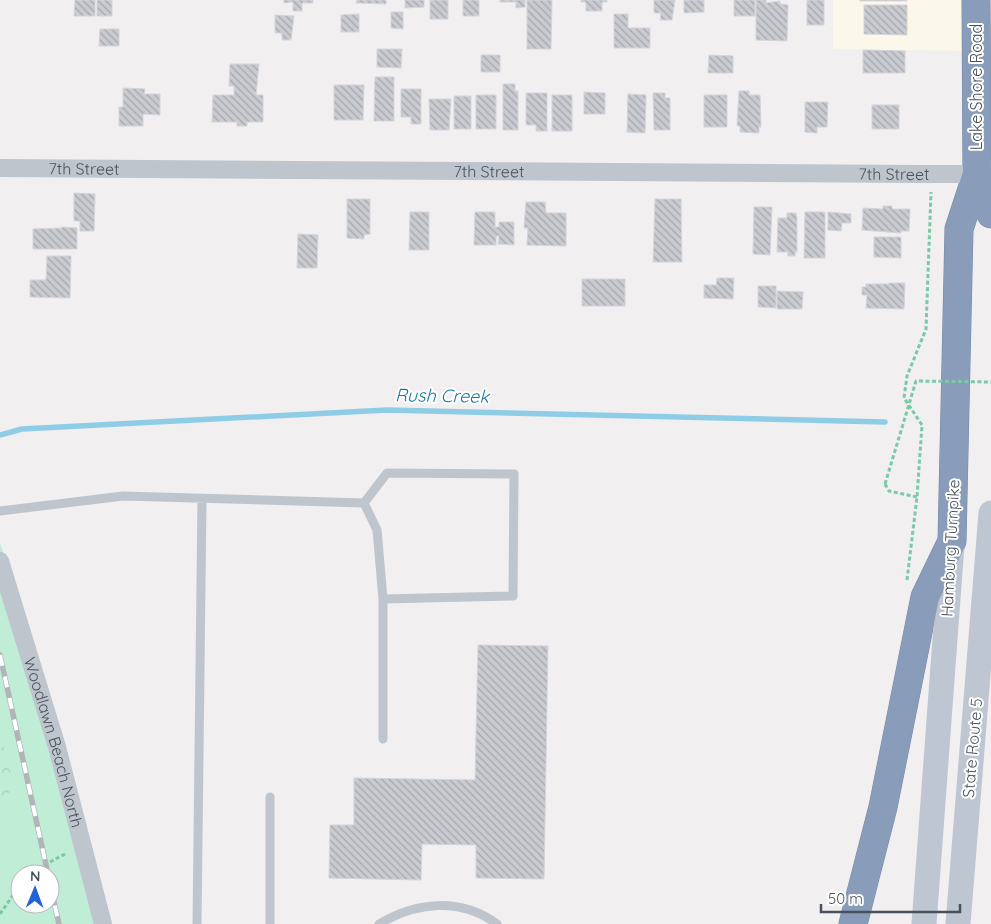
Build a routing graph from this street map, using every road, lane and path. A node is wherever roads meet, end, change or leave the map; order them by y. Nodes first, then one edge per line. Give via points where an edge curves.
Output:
1 (976, 0) edge
2 (0, 168) edge
3 (984, 171) edge
4 (930, 192) dead end
5 (991, 214) edge
6 (991, 382) edge
7 (917, 497) junction
8 (202, 498) junction
9 (364, 503) junction
10 (0, 511) edge
11 (991, 513) edge
12 (952, 541) junction
13 (0, 561) edge
14 (906, 586) dead end
15 (383, 599) junction
16 (383, 740) dead end
17 (270, 797) dead end
18 (83, 845) junction
19 (46, 864) edge
20 (10, 900) edge
21 (0, 914) edge
22 (104, 924) edge
23 (196, 924) edge
24 (270, 924) edge
25 (379, 924) edge
26 (497, 924) edge
27 (853, 924) edge
28 (924, 924) edge
29 (958, 924) edge

1 - 3 highway, Lake Shore Road
2 - 3 street, 7th Street
3 - 5 highway
3 - 12 highway, Hamburg Turnpike via 959,229
4 - 7 path via 926,329 907,376 904,398 922,425
6 - 7 path, bridge via 916,381 885,484 889,491
7 - 14 path
8 - 9 lane
8 - 10 lane via 123,496
8 - 23 lane
9 - 15 lane via 377,530
9 - 15 lane via 387,473 514,474 513,596
11 - 29 main road, State Route 5
12 - 27 highway via 925,597 883,807
12 - 28 main road, Hamburg Turnpike
13 - 18 street, Woodlawn Beach North via 57,747
15 - 16 lane
17 - 24 lane
18 - 19 path
18 - 22 street, Woodlawn Beach North
20 - 21 path
25 - 26 lane via 397,913 424,906 452,906 482,913

